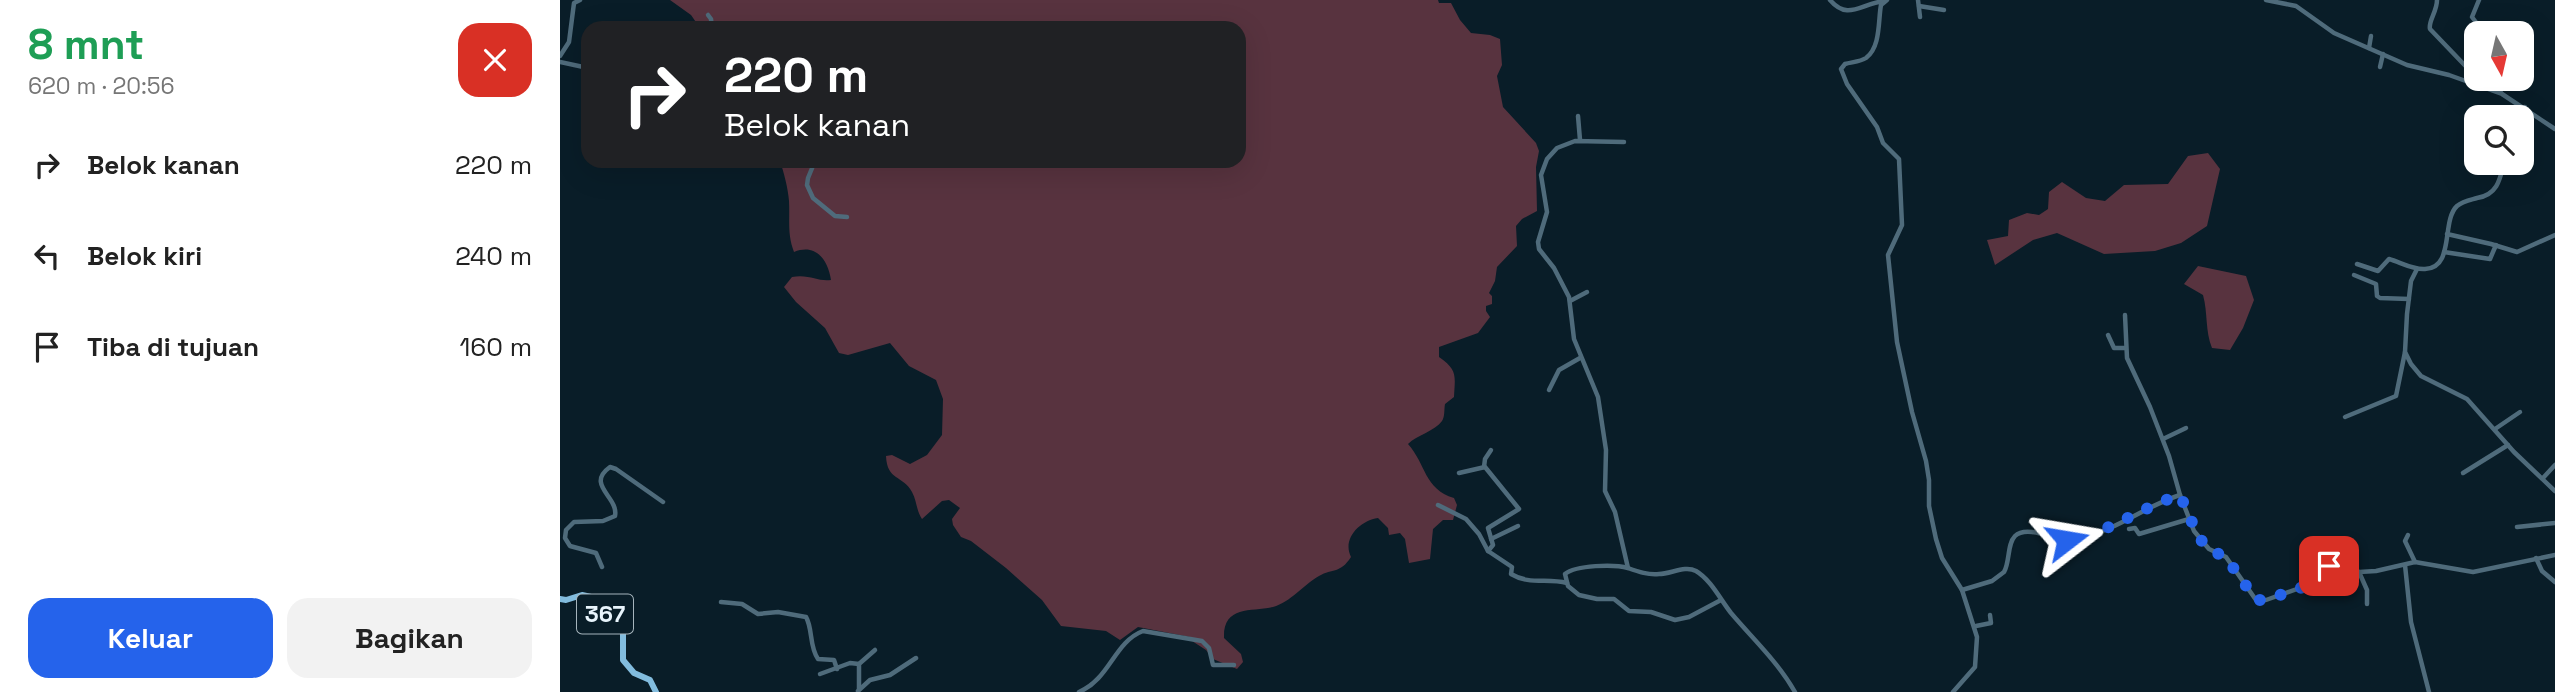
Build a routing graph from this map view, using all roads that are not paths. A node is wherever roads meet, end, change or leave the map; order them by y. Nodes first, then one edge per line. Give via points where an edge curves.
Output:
1 (580, 0) edge
2 (1830, 0) edge
3 (2266, 0) edge
4 (2437, 0) edge
5 (2479, 0) edge
6 (1886, 1) edge
7 (1918, 3) edge
8 (1944, 9) dead end
9 (708, 15) dead end
10 (1920, 17) dead end
11 (711, 21) edge
12 (2474, 21) edge
13 (2371, 36) dead end
14 (2369, 48) junction
15 (2383, 54) junction
16 (560, 56) edge
17 (560, 62) edge
18 (2464, 65) edge
19 (581, 66) edge
20 (2380, 66) dead end
21 (2464, 80) edge
22 (2493, 91) edge
23 (2501, 91) edge
24 (2502, 94) junction
25 (2521, 105) edge
26 (2534, 113) edge
27 (1578, 116) dead end
28 (2555, 128) edge
29 (1580, 140) junction
30 (1624, 142) dead end
31 (812, 168) edge
32 (2501, 175) edge
33 (847, 217) dead end
34 (2447, 234) junction
35 (2555, 235) edge
36 (2496, 245) junction
37 (2444, 252) junction
38 (2357, 264) dead end
39 (2417, 269) junction
40 (2354, 275) dead end
41 (1587, 292) dead end
42 (2409, 299) junction
43 (1570, 301) junction
44 (2125, 315) dead end
45 (2108, 335) dead end
46 (2125, 348) junction
47 (2405, 352) junction
48 (1580, 358) junction
49 (1549, 390) dead end
50 (2520, 412) dead end
51 (2345, 417) dead end
52 (2186, 428) dead end
53 (2495, 429) junction
54 (2163, 439) junction
55 (2508, 445) junction
56 (1491, 450) dead end
57 (2555, 465) edge
58 (1484, 467) junction
59 (1459, 472) dead end
60 (2463, 473) dead end
61 (2543, 478) junction
62 (2555, 491) edge
63 (2180, 495) junction
64 (663, 502) dead end
65 (1438, 505) dead end
66 (2189, 519) junction
67 (2555, 523) edge
68 (1518, 526) dead end
69 (2517, 527) dead end
70 (2129, 529) dead end
71 (2407, 535) dead end
72 (1492, 539) junction
73 (1488, 551) junction
74 (2555, 555) edge
75 (2536, 558) junction
76 (2415, 562) junction
77 (2405, 565) junction
78 (602, 567) dead end
79 (1628, 568) junction
80 (2360, 572) junction
81 (2555, 582) edge
82 (1567, 583) junction
83 (1962, 590) junction
84 (560, 599) edge
85 (1721, 600) junction
86 (721, 602) dead end
87 (2367, 604) dead end
88 (1990, 615) dead end
89 (1975, 626) junction
90 (875, 650) dead end
91 (916, 657) dead end
92 (859, 664) junction
93 (1234, 664) dead end
94 (837, 669) junction
95 (820, 674) dead end
96 (857, 691) edge
97 (656, 692) edge
98 (1079, 692) edge
99 (1795, 692) edge
100 (1953, 692) edge
101 (2429, 692) edge

1 - 16 street via 574,3 569,42
2 - 6 street via 1846,12
3 - 14 street via 2296,6 2334,33
4 - 18 street via 2430,30
5 - 12 street
6 - 83 street via 1881,5 1871,52 1842,69 1883,143 1899,158 1902,225 1888,255 1897,342 1926,461 1936,539
7 - 8 street
7 - 10 street
9 - 11 street
13 - 14 street
14 - 15 street
15 - 20 street
15 - 21 street
17 - 19 street
22 - 24 street
23 - 24 street
24 - 25 street
26 - 28 street
27 - 29 street
29 - 30 street
29 - 43 street via 1554,151 1541,175 1547,212 1538,245
31 - 33 street via 807,185 813,198 835,216
32 - 34 street via 2493,192 2456,207
34 - 36 street
34 - 37 street
35 - 36 street via 2519,252
36 - 37 street via 2490,259
37 - 39 street via 2435,266
38 - 39 street via 2378,271 2389,259
39 - 42 street
40 - 42 street via 2375,284 2380,298
41 - 43 street
42 - 47 street
43 - 48 street
44 - 46 street
45 - 46 street via 2115,348
46 - 54 street
47 - 51 street via 2396,396
47 - 53 street via 2421,376 2462,396
48 - 49 street via 1559,370
48 - 79 street via 1598,397 1606,450 1606,494
50 - 53 street
52 - 54 street
53 - 55 street
54 - 63 street
55 - 60 street
55 - 61 street
56 - 58 street
57 - 61 street
58 - 59 street
58 - 72 street via 1519,509 1488,528
61 - 62 street
63 - 66 street
63 - 83 street via 2091,536 2064,540 2019,534 2004,572 1992,581
64 - 78 street via 616,469 610,467 602,474 602,488 615,506 615,516 574,522 565,538 570,546 596,553
65 - 73 street via 1466,519
66 - 70 street via 2139,534 2135,527
66 - 80 street via 2202,542 2225,556 2259,601 2317,582 2329,566
67 - 69 street
68 - 72 street
71 - 76 street via 2405,541
72 - 73 street
73 - 82 street via 1512,567 1511,574 1518,579
74 - 75 street
75 - 76 street via 2473,572
75 - 81 street
76 - 77 street
77 - 80 street
77 - 101 street via 2411,622
79 - 82 street via 1573,569 1565,573
79 - 85 street via 1658,574 1693,570
80 - 87 street
82 - 85 street via 1582,596 1616,599 1629,611 1675,620
83 - 89 street
84 - 97 main road, 367 via 586,595 596,600 623,632 623,660 636,674 650,680
85 - 99 street
86 - 94 street via 742,604 758,614 806,617 816,658 834,660
88 - 89 street via 1991,623
89 - 100 street via 1975,667
90 - 92 street
91 - 96 street
92 - 94 street via 852,662
92 - 96 street
93 - 98 street via 1213,665 1202,641 1143,631 1125,643 1099,680
94 - 95 street

